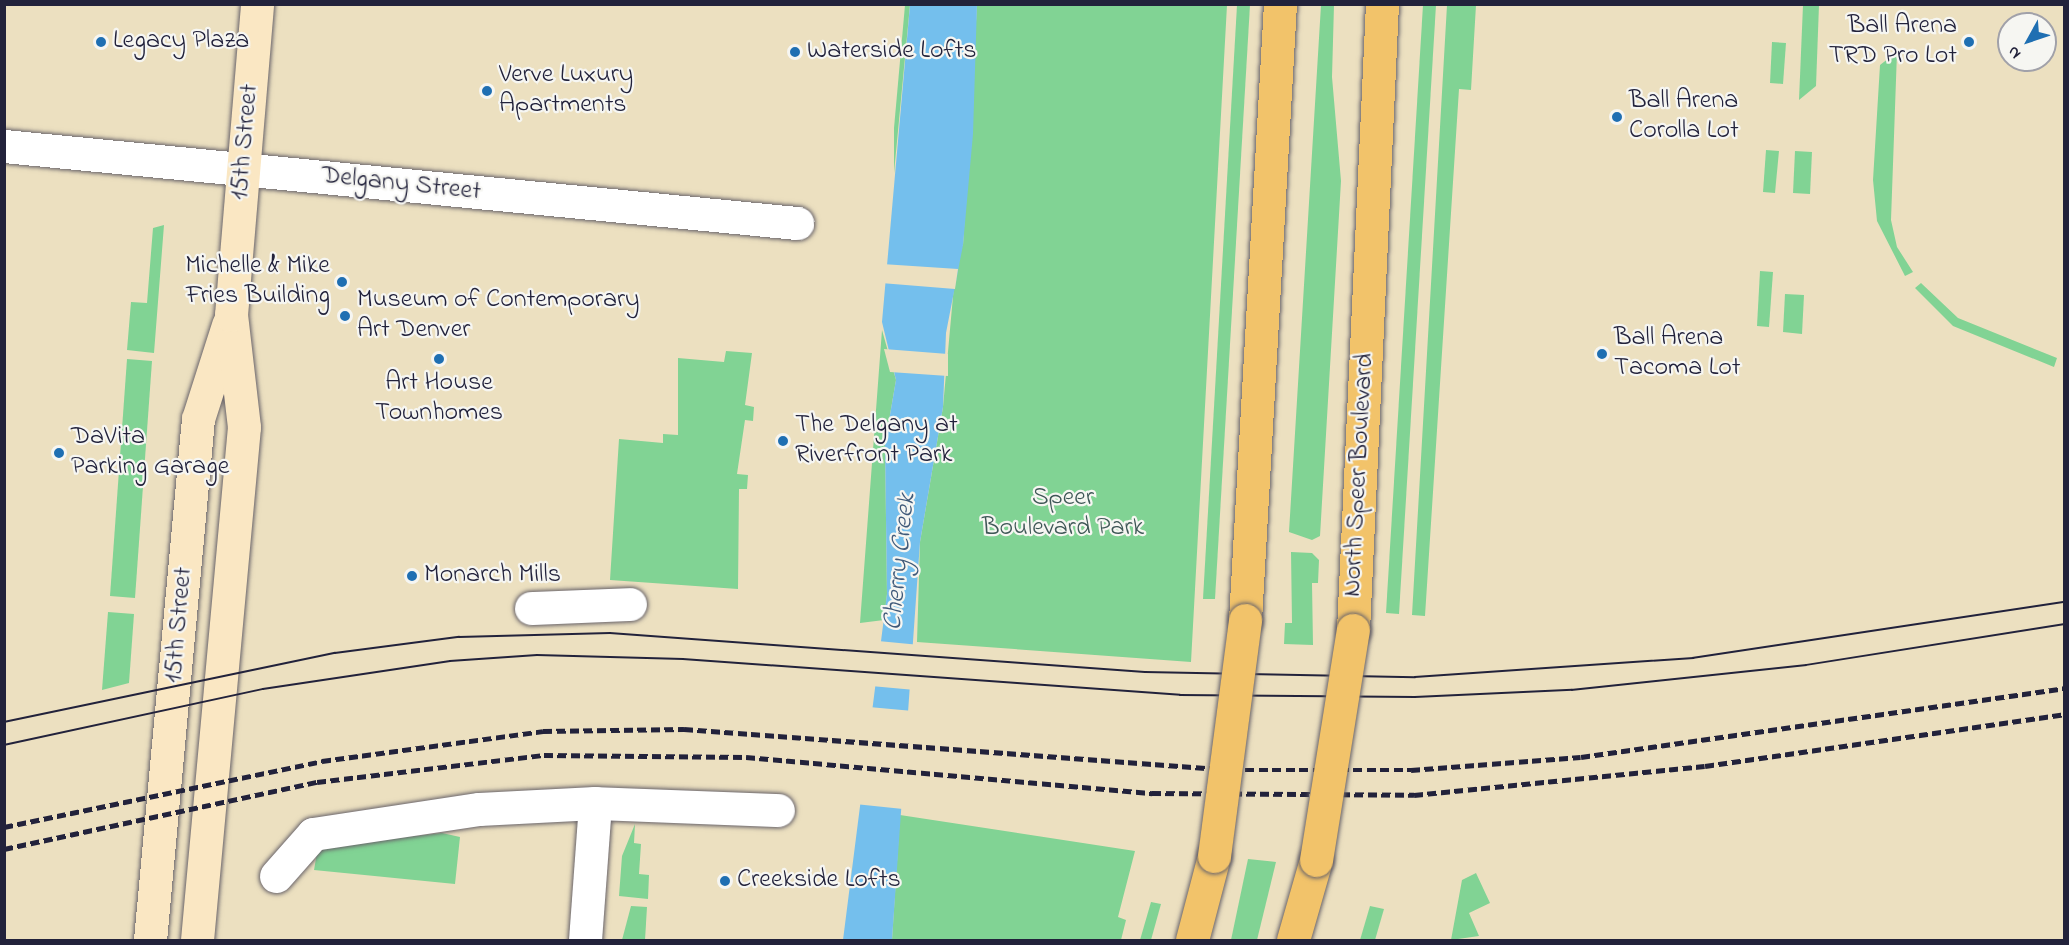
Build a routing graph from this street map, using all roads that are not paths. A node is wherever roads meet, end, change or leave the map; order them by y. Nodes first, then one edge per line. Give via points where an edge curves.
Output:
1 (257, 4) edge
2 (1280, 4) edge
3 (1382, 4) edge
4 (4, 146) edge
5 (243, 170) junction
6 (797, 223) dead end
7 (231, 315) junction
8 (630, 604) dead end
9 (531, 608) dead end
10 (595, 803) junction
11 (778, 810) dead end
12 (276, 876) dead end
13 (150, 940) edge
14 (197, 940) edge
15 (585, 940) edge
16 (1192, 940) edge
17 (1293, 940) edge

1 - 5 main road, 15th Street
2 - 16 main road, bridge via 1245,620 1214,856
3 - 17 main road, North Speer Boulevard, bridge via 1353,630 1316,860
4 - 5 street, Delgany Street
5 - 6 street, Delgany Street
5 - 7 main road, 15th Street
7 - 13 main road, 15th Street via 198,418
7 - 14 main road, 15th Street via 244,427
8 - 9 street
10 - 11 street
10 - 12 street via 479,809 313,834
10 - 15 street

